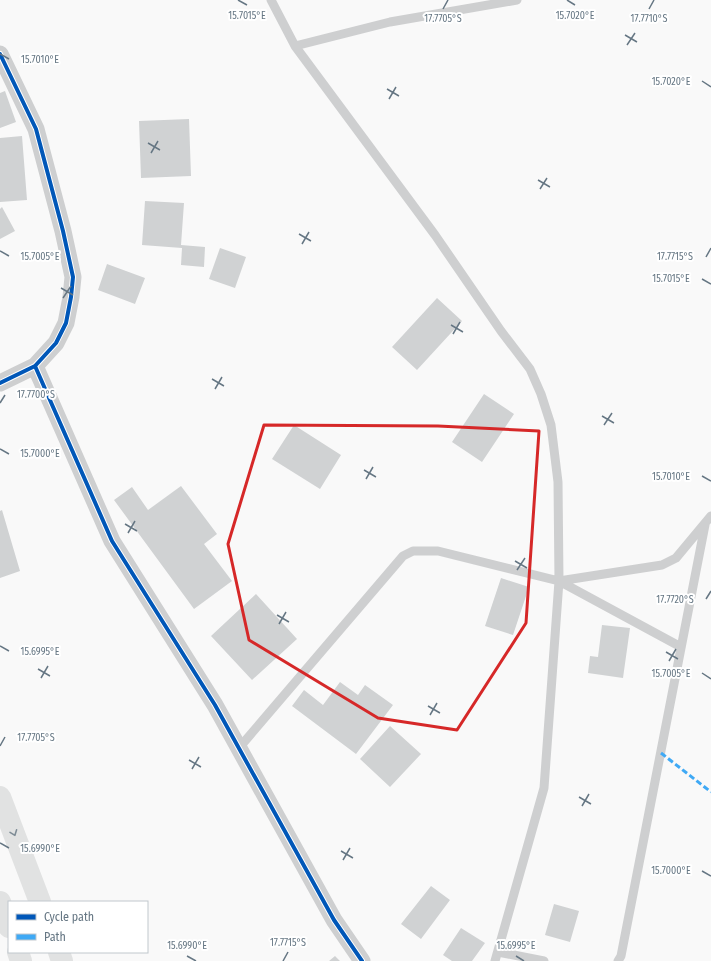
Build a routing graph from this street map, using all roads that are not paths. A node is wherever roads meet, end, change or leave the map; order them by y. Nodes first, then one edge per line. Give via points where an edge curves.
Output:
1 (271, 0) edge
2 (517, 0) edge
3 (295, 46) junction
4 (0, 54) edge
5 (35, 366) junction
6 (0, 383) edge
7 (711, 516) edge
8 (705, 525) junction
9 (560, 581) junction
10 (681, 647) junction
11 (239, 748) junction
12 (0, 797) edge
13 (40, 901) edge
14 (0, 902) edge
15 (8, 924) edge
16 (498, 952) junction
17 (362, 961) edge
18 (495, 961) edge
19 (544, 961) edge
20 (618, 961) edge

1 - 3 lane
2 - 3 lane via 390,22
3 - 9 lane via 435,235 530,369 551,425 558,482
4 - 5 street via 36,129 73,277 72,297 66,323 56,343
5 - 6 street
5 - 11 street via 112,541 215,705
7 - 8 lane
8 - 9 lane via 676,558 662,565
8 - 10 lane
9 - 10 lane
9 - 11 lane via 438,551 413,551 403,556
9 - 16 lane via 544,788
10 - 20 lane
11 - 17 street via 334,920
12 -> 13 main road
14 - 15 main road
16 - 18 lane
16 - 19 lane

